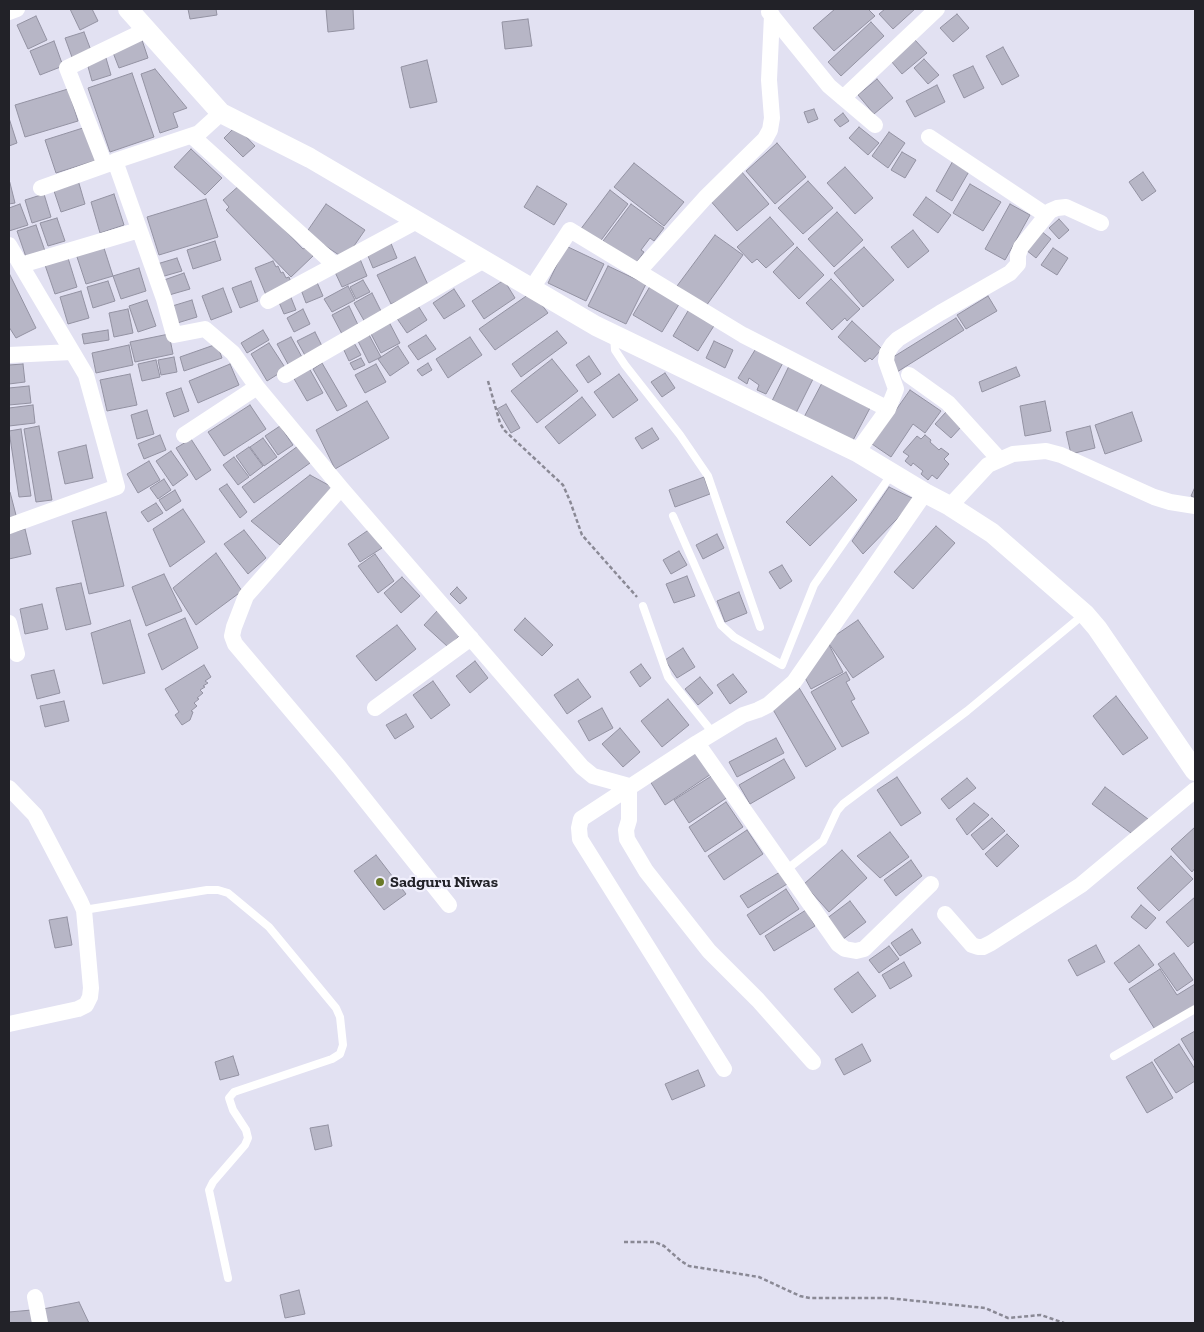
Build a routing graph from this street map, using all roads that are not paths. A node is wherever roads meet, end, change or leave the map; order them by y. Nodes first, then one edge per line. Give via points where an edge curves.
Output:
1 (17, 9) edge
2 (128, 9) edge
3 (937, 9) edge
4 (9, 12) edge
5 (769, 12) edge
6 (146, 30) junction
7 (844, 98) junction
8 (221, 112) junction
9 (875, 125) dead end
10 (192, 136) junction
11 (929, 137) dead end
12 (110, 163) junction
13 (41, 188) dead end
14 (1046, 215) junction
15 (417, 221) junction
16 (1101, 223) dead end
17 (139, 230) junction
18 (9, 245) edge
19 (484, 260) junction
20 (21, 265) junction
21 (335, 265) junction
22 (639, 271) junction
23 (532, 288) junction
24 (268, 301) dead end
25 (614, 335) junction
26 (72, 352) junction
27 (9, 355) edge
28 (285, 375) dead end
29 (909, 375) dead end
30 (256, 388) junction
31 (888, 409) junction
32 (184, 435) dead end
33 (857, 452) junction
34 (999, 459) junction
35 (892, 473) junction
36 (341, 488) junction
37 (925, 493) junction
38 (950, 506) junction
39 (1195, 506) edge
40 (673, 516) dead end
41 (9, 526) edge
42 (643, 606) road end
43 (1085, 614) junction
44 (9, 623) edge
45 (760, 627) dead end
46 (470, 638) junction
47 (17, 654) dead end
48 (376, 708) dead end
49 (713, 733) junction
50 (697, 743) junction
51 (1195, 771) edge
52 (629, 786) junction
53 (9, 788) edge
54 (1195, 790) edge
55 (786, 870) junction
56 (931, 884) dead end
57 (448, 905) dead end
58 (84, 910) junction
59 (945, 914) dead end
60 (1195, 1009) edge
61 (9, 1024) edge
62 (1114, 1056) dead end
63 (813, 1062) dead end
64 (724, 1069) dead end
65 (228, 1278) dead end
66 (35, 1297) dead end
67 (40, 1323) edge

1 - 4 street
2 - 6 street
3 - 7 street
5 - 7 street via 829,86
5 - 22 street via 770,130
6 - 8 street
6 - 12 street via 67,68
7 - 9 street
8 - 10 street
8 - 15 street via 310,158
10 - 12 street
10 - 21 street
11 - 14 street
12 - 13 street
12 - 17 street
14 - 16 street via 1066,207
14 - 31 street via 1021,247 1018,264 1010,273 892,345 886,361 896,389
15 - 19 street
15 - 21 street
17 - 20 street
17 - 30 street via 174,336 205,329 233,354
18 - 20 street
19 - 23 street
19 - 28 street
20 - 26 street
21 - 24 street
22 - 23 street via 570,230
22 - 31 street via 743,335
23 - 25 street
25 - 33 street
25 - 45 lane via 615,350 708,476
26 - 27 street
26 - 41 street via 86,375 118,487
29 - 34 street via 948,403
30 - 32 street
30 - 36 street
31 - 33 street
33 - 35 street
34 - 38 street via 988,465
34 - 39 street via 1013,454 1046,451 1170,502
35 - 37 street
35 - 40 lane via 814,585 782,665 734,637 721,625
36 - 46 street
36 - 57 street via 246,596 232,636 235,644 339,767
37 - 38 street
37 - 49 street via 794,682 768,705
38 - 43 street via 992,533
42 - 49 lane via 668,677
43 - 51 street via 1104,636
43 - 55 lane via 967,711 843,804 823,841
44 - 47 street
46 - 48 street
46 - 52 street via 582,767 593,776
49 - 50 street
50 - 52 street
50 - 55 street
52 - 63 street via 627,840 646,871 709,951
52 - 64 street via 581,819 580,839
53 - 58 street via 40,823
54 - 59 street via 1081,885 983,947 972,945
55 - 56 street via 838,944 856,951 864,949
58 - 61 street via 91,988 86,1005
58 - 65 lane via 208,890 228,893 269,927 340,1017 343,1045 340,1054 234,1092 229,1098 248,1138 246,1145 209,1190
60 - 62 lane
66 - 67 street

